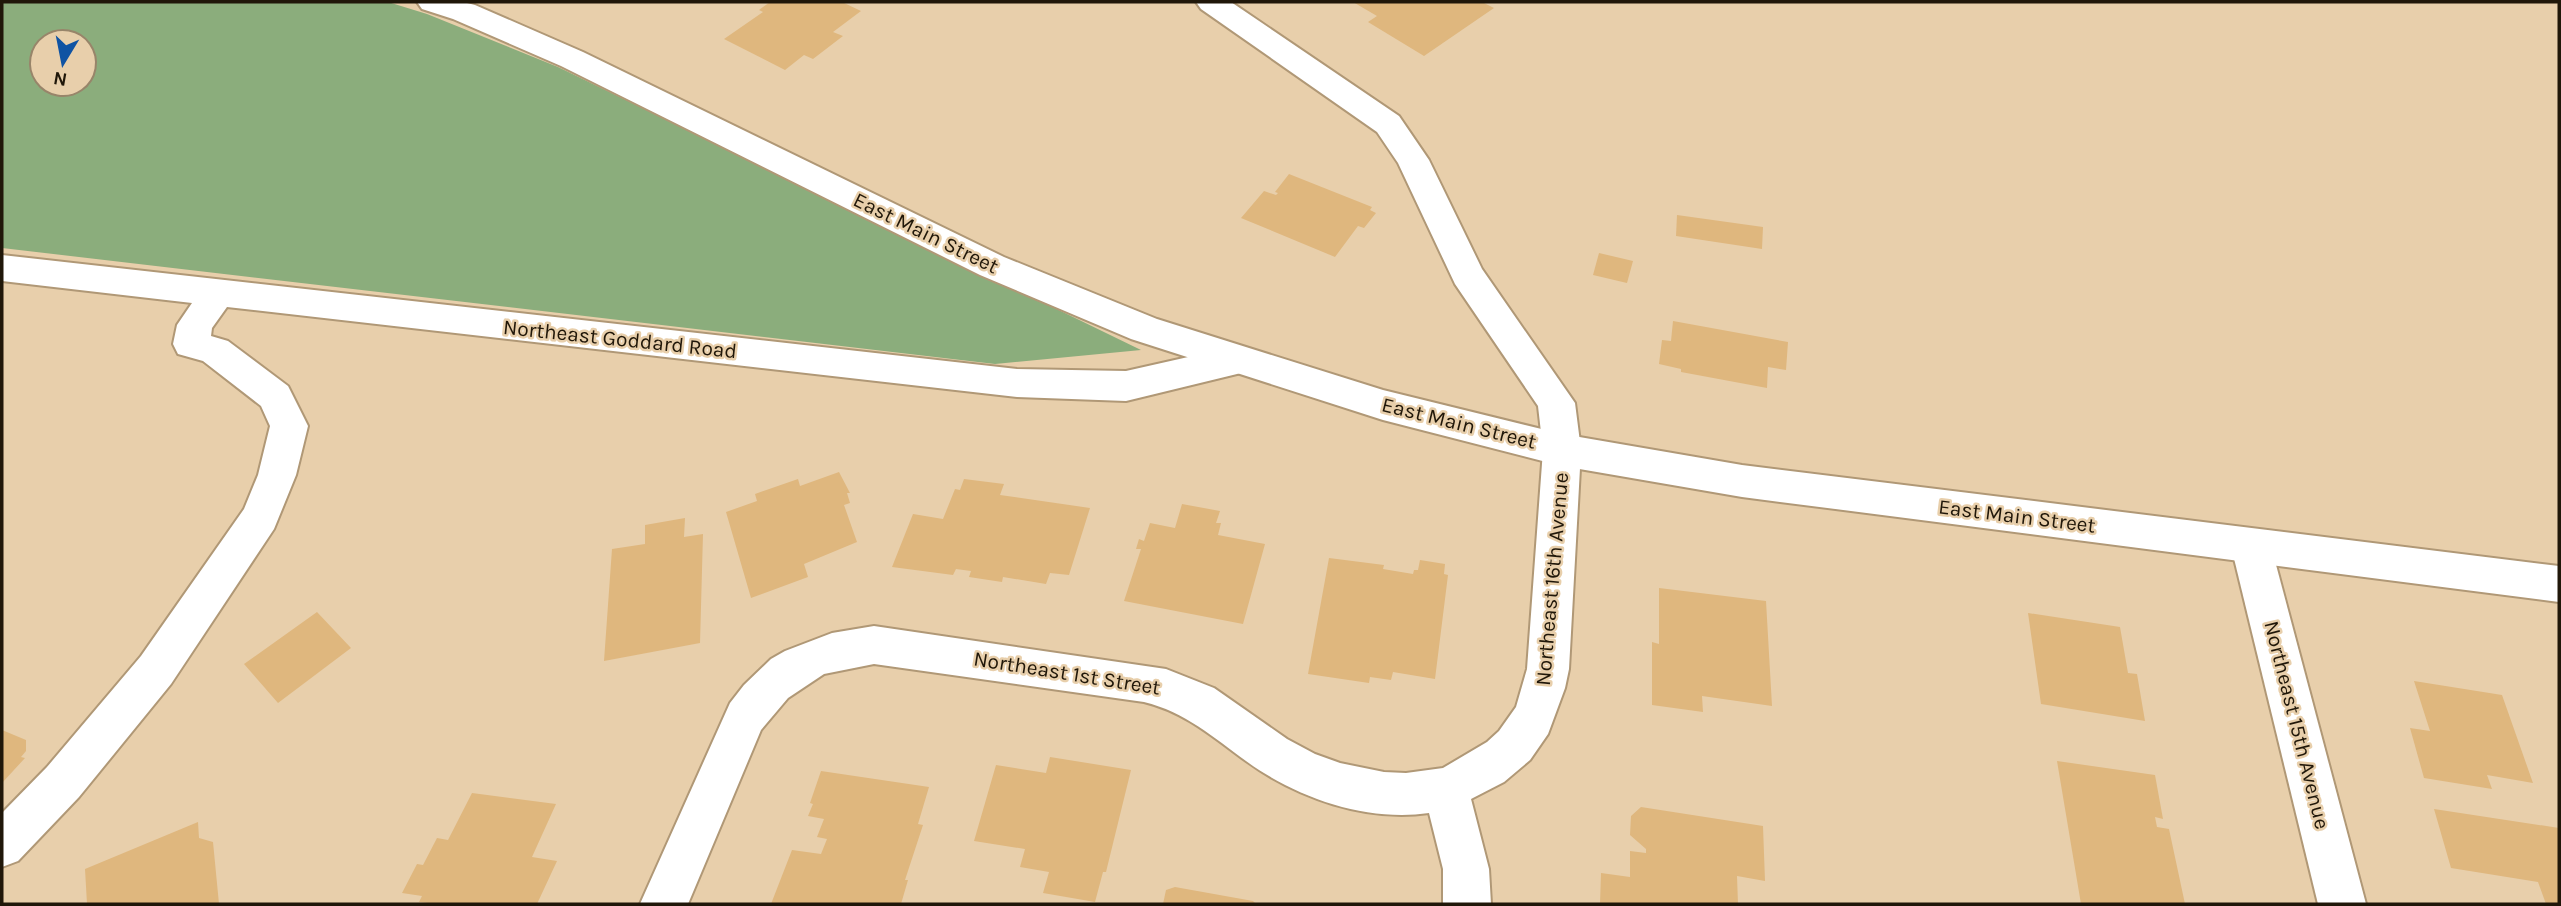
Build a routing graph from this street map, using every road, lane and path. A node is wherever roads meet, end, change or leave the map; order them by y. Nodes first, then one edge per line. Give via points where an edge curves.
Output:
1 (432, 2) edge
2 (1211, 2) edge
3 (2, 268) edge
4 (218, 293) junction
5 (1237, 360) junction
6 (1562, 450) junction
7 (2251, 546) junction
8 (2559, 584) edge
9 (1446, 788) junction
10 (2, 845) edge
11 (664, 904) edge
12 (1466, 904) edge
13 (2342, 904) edge

1 - 5 street, East Main Street via 572,59 992,266 1144,329
2 - 6 street, Northeast 16th Avenue via 1388,124 1413,160 1467,275 1556,403
3 - 4 street, Northeast Goddard Road
4 - 5 street, Northeast Goddard Road via 1017,383 1126,386
4 - 10 street via 195,325 191,344 215,351 275,396 289,426 277,475 260,517 156,670 63,782
5 - 6 street, East Main Street via 1382,405
6 - 7 street, East Main Street via 1742,481
6 - 9 street, Northeast 16th Avenue via 1548,669 1541,704 1523,737 1494,765
7 - 8 street, East Main Street
7 - 13 street, Northeast 15th Avenue
9 - 11 street, Northeast 1st Street via 1392,792 1325,781 1282,760 1198,701 1144,683 874,645 833,650 792,668 765,691 745,717
9 - 12 street via 1466,869

